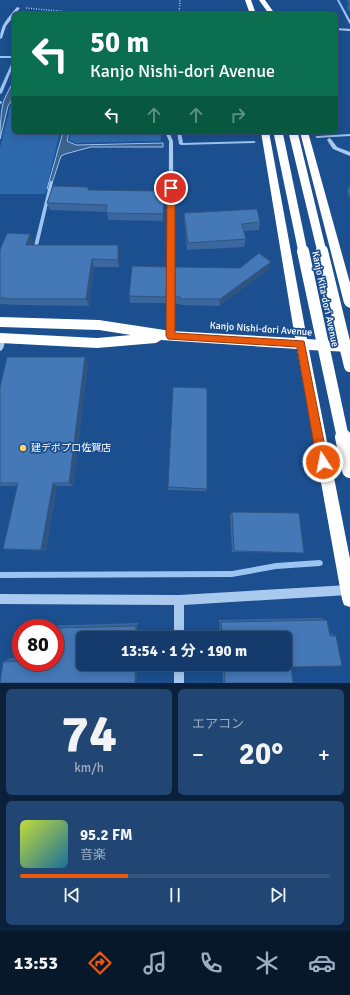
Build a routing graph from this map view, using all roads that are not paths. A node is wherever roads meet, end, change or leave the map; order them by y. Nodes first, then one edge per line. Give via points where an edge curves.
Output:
1 (248, 0) edge
2 (261, 0) edge
3 (18, 8) road end
4 (15, 12) edge
5 (252, 12) edge
6 (264, 12) edge
7 (270, 12) edge
8 (12, 16) edge
9 (338, 29) edge
10 (350, 30) edge
11 (0, 38) edge
12 (168, 134) edge
13 (265, 134) edge
14 (278, 134) edge
15 (293, 134) edge
16 (305, 134) edge
17 (329, 140) dead end
18 (350, 154) edge
19 (350, 303) edge
20 (0, 322) edge
21 (171, 336) junction
22 (1, 342) edge
23 (301, 344) junction
24 (350, 347) edge
25 (350, 366) edge
26 (350, 470) edge
27 (349, 595) edge
28 (0, 599) edge
29 (179, 600) junction
30 (179, 631) edge
31 (179, 671) edge
32 (179, 683) edge

1 - 5 highway
2 - 6 highway
2 - 7 highway
3 - 4 street
8 - 11 street via 4,26
9 - 10 street
12 - 21 street via 171,141
13 - 23 highway
14 - 26 highway, Kanjo Kita-dori Avenue, bridge
15 - 25 highway, Kanjo Kita-dori Avenue, bridge
16 - 19 highway
17 - 18 street via 335,148
20 - 21 highway, Kanjo Nishi-dori Avenue via 99,325
21 - 22 highway, Kanjo Nishi-dori Avenue via 97,343
21 - 23 highway, Kanjo Nishi-dori Avenue
23 - 24 highway, Kanjo Nishi-dori Avenue
23 - 27 highway
27 - 29 street
28 - 29 street
29 - 30 street
31 - 32 street

